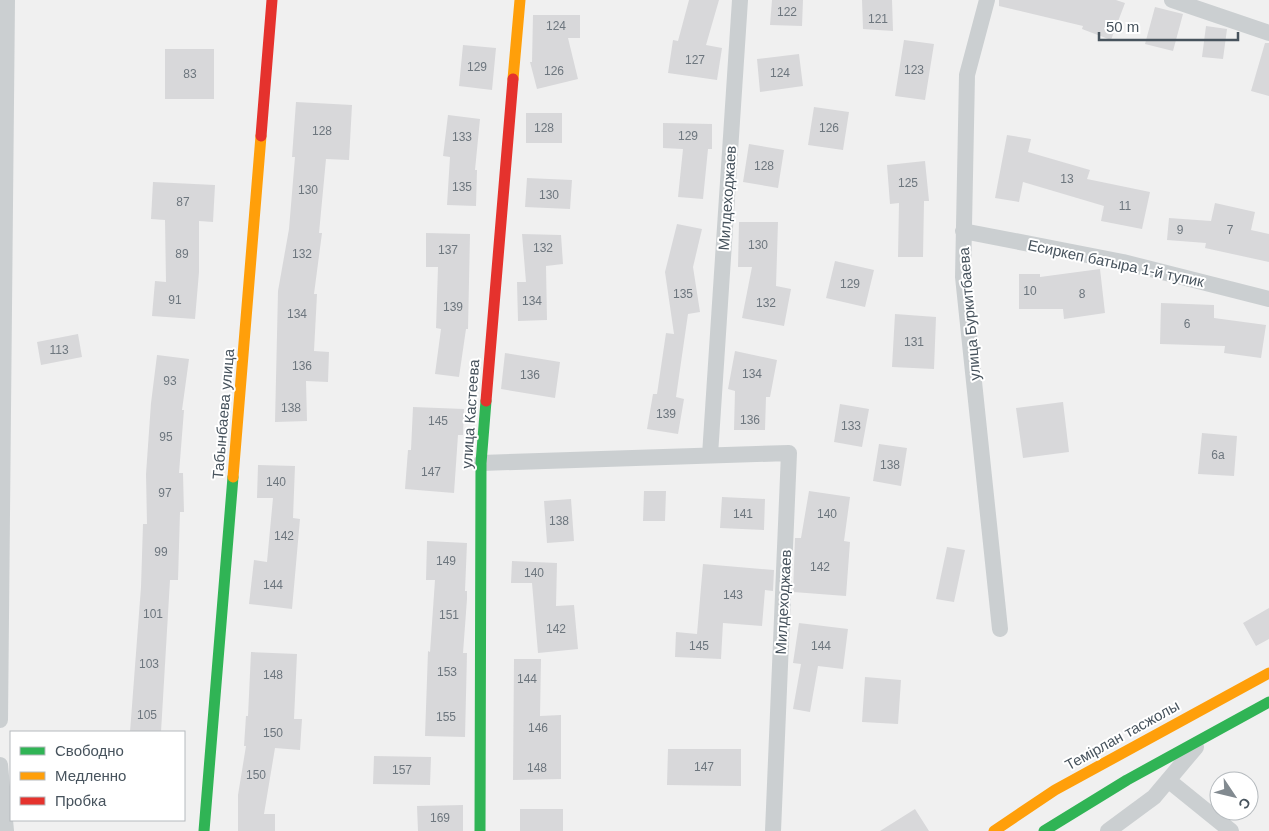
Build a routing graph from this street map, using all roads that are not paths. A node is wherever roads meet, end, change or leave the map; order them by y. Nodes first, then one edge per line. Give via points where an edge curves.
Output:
1 (7, 0) edge
2 (272, 0) edge
3 (520, 0) edge
4 (740, 0) edge
5 (987, 0) edge
6 (1172, 0) edge
7 (1269, 34) edge
8 (962, 231) junction
9 (1269, 299) edge
10 (710, 455) junction
11 (481, 463) junction
12 (1000, 629) dead end
13 (1269, 673) edge
14 (1269, 702) edge
15 (0, 720) edge
16 (1205, 735) junction
17 (0, 765) edge
18 (1168, 780) junction
19 (6, 831) edge
20 (204, 831) edge
21 (480, 831) edge
22 (773, 831) edge
23 (994, 831) edge
24 (1044, 831) edge
25 (1108, 831) edge
26 (1232, 831) edge

1 - 15 street
2 - 20 street, Табынбаева улица
3 - 11 street, улица Кастеева
4 - 10 street, Милдеходжаев
5 - 8 street, улица Буркитбаева via 967,75
6 - 7 street
8 - 9 street, Есиркеп батыра 1-й тупик via 1123,262
8 - 12 street, улица Буркитбаева via 963,277
10 - 11 street, Милдеходжаев
10 - 22 street, Милдеходжаев via 789,453
11 - 21 street, улица Кастеева
13 - 23 street, Темірлан тасжолы via 1055,790
14 - 16 street
16 - 18 street
16 - 24 street
17 - 19 street
18 - 25 street via 1154,797
18 - 26 street

